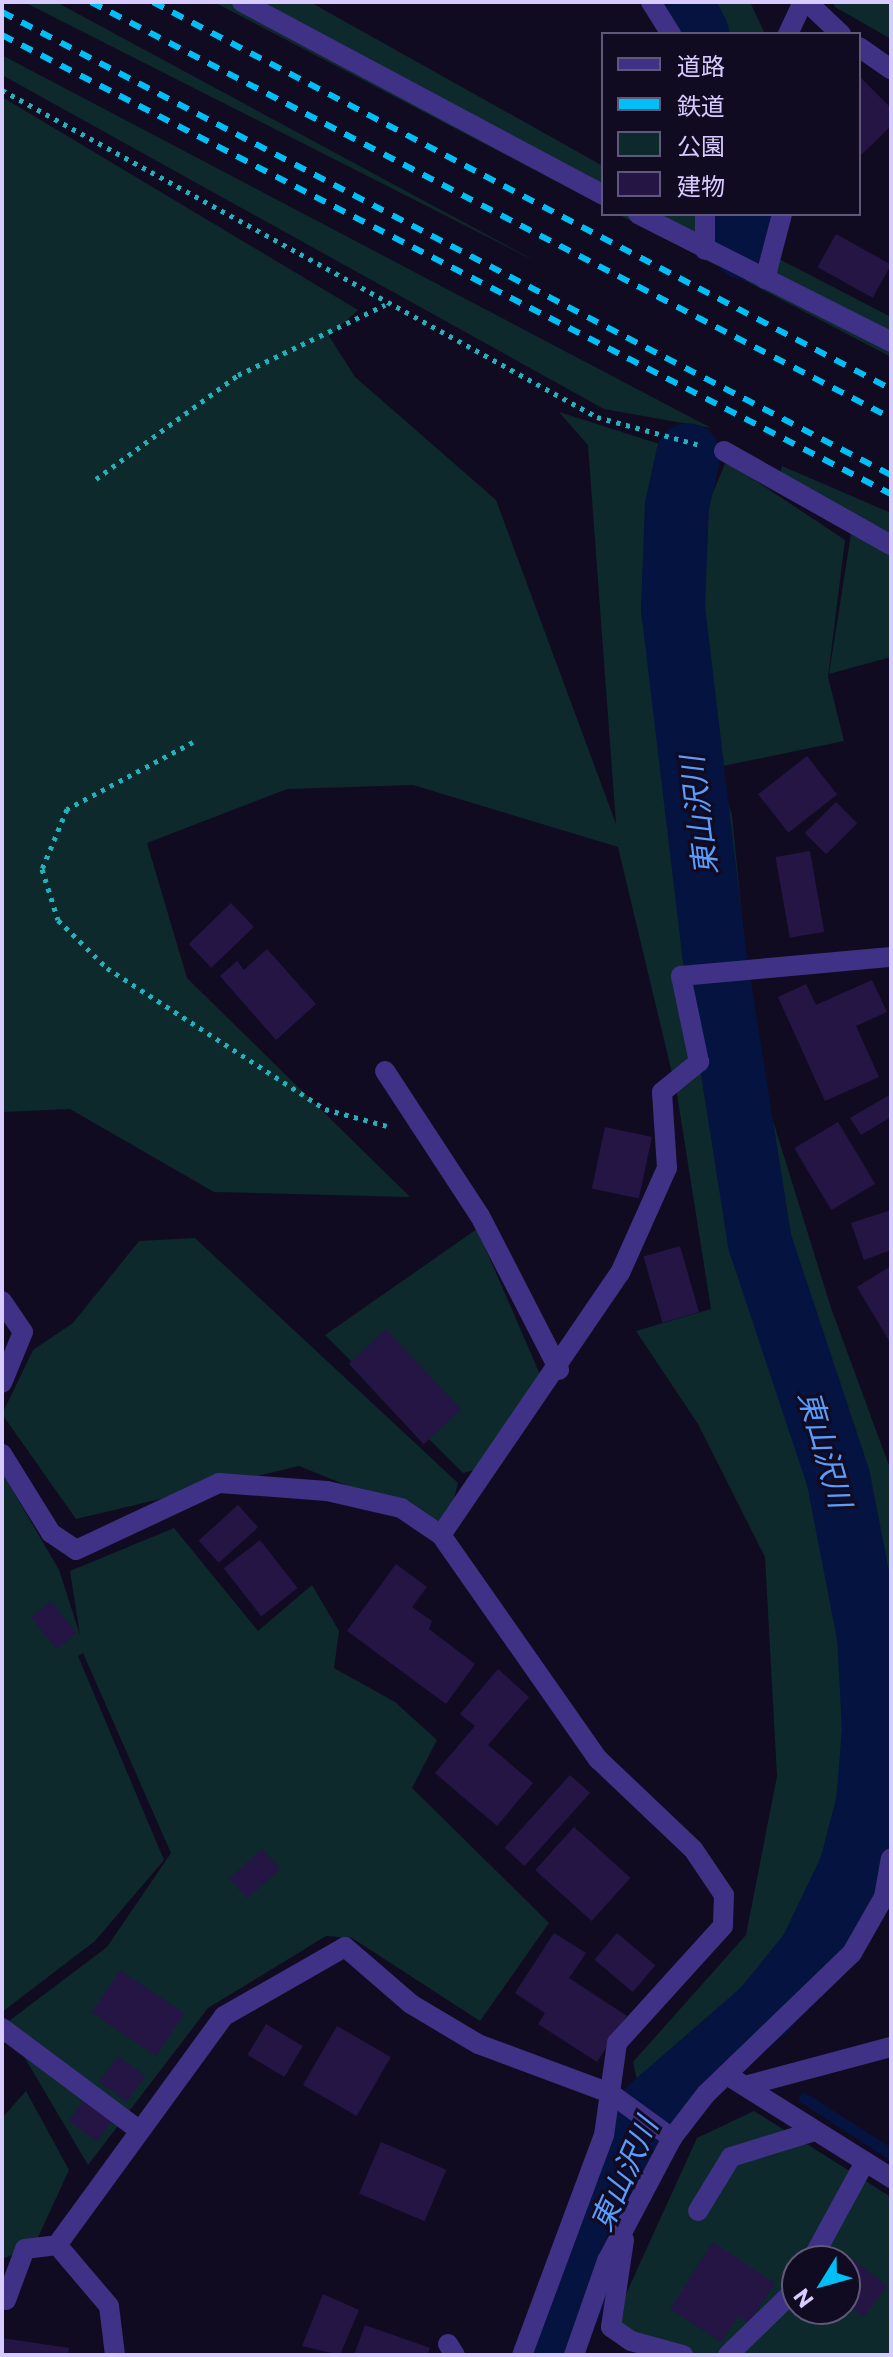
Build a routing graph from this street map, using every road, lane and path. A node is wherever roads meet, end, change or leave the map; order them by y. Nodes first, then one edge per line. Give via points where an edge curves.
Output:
1 (242, 2) edge
2 (651, 2) edge
3 (805, 2) edge
4 (670, 32) edge
5 (789, 32) edge
6 (839, 32) edge
7 (861, 48) edge
8 (891, 69) edge
9 (2, 90) edge
10 (601, 194) edge
11 (642, 216) edge
12 (705, 216) edge
13 (781, 216) edge
14 (705, 250) junction
15 (765, 279) junction
16 (385, 305) junction
17 (891, 342) edge
18 (724, 451) joint
19 (96, 479) dead end
20 (891, 545) edge
21 (193, 742) dead end
22 (891, 957) edge
23 (385, 1071) dead end
24 (398, 1136) dead end
25 (2, 1301) edge
26 (559, 1370) junction
27 (2, 1383) edge
28 (2, 1454) edge
29 (441, 1535) junction
30 (891, 1859) edge
31 (2, 2028) edge
32 (891, 2047) edge
33 (736, 2081) junction
34 (610, 2093) junction
35 (140, 2131) junction
36 (815, 2131) junction
37 (672, 2138) junction
38 (865, 2162) junction
39 (891, 2178) edge
40 (698, 2211) dead end
41 (626, 2224) junction
42 (57, 2245) junction
43 (820, 2245) edge
44 (6, 2300) dead end
45 (781, 2304) edge
46 (115, 2355) edge
47 (522, 2355) edge
48 (574, 2355) edge
49 (683, 2355) edge
50 (728, 2355) edge

1 - 10 street
2 - 4 street
3 - 5 street
3 - 6 street
7 - 8 street
9 - 16 path via 363,284
11 - 14 street
12 - 14 street
13 - 15 street
14 - 15 street
15 - 17 street
16 - 18 path via 597,417
16 - 19 path via 238,375
18 - 20 street
21 - 24 path via 67,809 42,869 58,920 107,968 325,1109 387,1126
22 - 26 street via 681,976 699,1062 662,1092 667,1168 620,1273
23 - 26 street via 480,1216
25 - 27 street via 23,1332
26 - 29 street
28 - 29 street via 51,1533 76,1550 219,1483 327,1491 401,1508
29 - 34 street via 598,1759 693,1849 724,1895 723,1926 617,2043
30 - 33 street via 884,1897 852,1953
31 - 35 street
32 - 33 street
33 - 36 street
33 - 37 street
34 - 35 street via 478,2044 411,2004 345,1947 224,2016
34 - 37 street
34 - 47 street via 604,2135
35 - 42 street
36 - 38 street
36 - 40 street via 731,2157
37 - 41 street
38 - 39 street
38 - 43 street
41 - 48 street
41 - 49 street via 611,2327 631,2341
42 - 44 street via 25,2249
42 - 46 street via 109,2306
45 - 50 street

